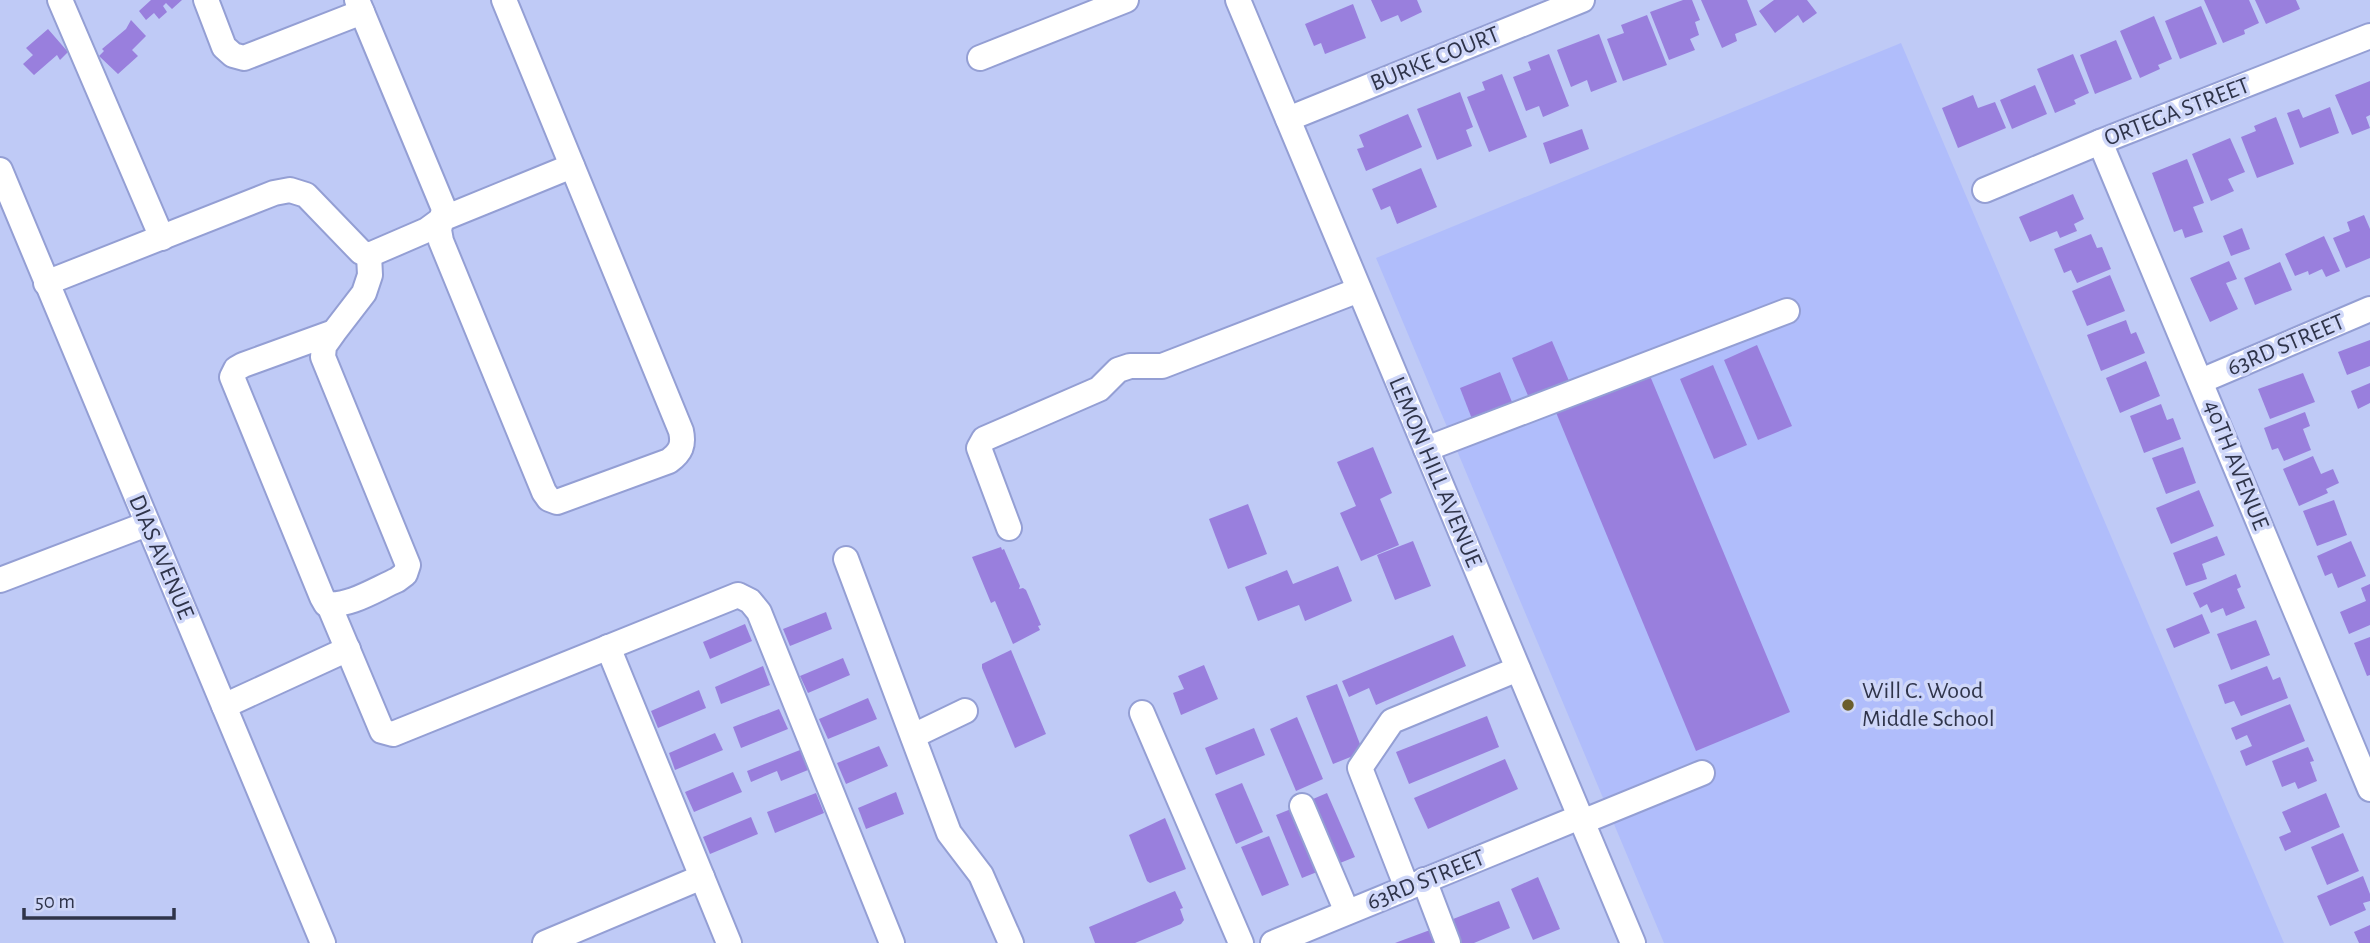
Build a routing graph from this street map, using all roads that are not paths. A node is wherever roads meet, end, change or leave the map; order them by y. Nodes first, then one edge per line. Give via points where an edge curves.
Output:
1 (60, 0) edge
2 (206, 0) edge
3 (504, 0) edge
4 (1126, 0) edge
5 (1238, 0) edge
6 (1582, 0) edge
7 (360, 6) edge
8 (2370, 36) edge
9 (980, 58) dead end
10 (1288, 119) junction
11 (2100, 142) junction
12 (572, 166) junction
13 (0, 170) edge
14 (1984, 190) dead end
15 (442, 219) junction
16 (162, 238) junction
17 (369, 255) junction
18 (46, 283) junction
19 (1359, 290) junction
20 (2370, 309) edge
21 (1787, 311) dead end
22 (334, 332) junction
23 (2202, 381) junction
24 (1426, 449) junction
25 (147, 523) junction
26 (1009, 528) dead end
27 (846, 559) dead end
28 (0, 580) edge
29 (330, 605) junction
30 (608, 647) junction
31 (348, 649) junction
32 (1518, 668) junction
33 (224, 706) junction
34 (965, 711) dead end
35 (1143, 713) dead end
36 (912, 736) junction
37 (1702, 773) dead end
38 (2370, 789) edge
39 (1302, 806) dead end
40 (1581, 820) junction
41 (702, 877) junction
42 (1416, 884) junction
43 (1347, 912) junction
44 (323, 943) edge
45 (545, 943) edge
46 (729, 943) edge
47 (892, 943) edge
48 (1011, 943) edge
49 (1241, 943) edge
50 (1273, 943) edge
51 (1448, 943) edge
52 (1633, 943) edge

1 - 16 street
2 - 7 street via 225,47 244,58
3 - 12 street
4 - 9 street
5 - 10 street, LEMON HILL AVENUE
6 - 10 street, BURKE COURT
7 - 15 street via 444,209
8 - 11 street, ORTEGA STREET
10 - 19 street, LEMON HILL AVENUE
11 - 14 street, ORTEGA STREET
11 - 23 street, 40TH AVENUE
12 - 15 street
12 - 15 street via 681,431 679,454 670,461 566,500 549,499 442,241
13 - 18 street, DIAS AVENUE
15 - 17 street
16 - 17 street via 290,190 306,195
16 - 18 street
17 - 22 street via 370,275 364,293
18 - 25 street, DIAS AVENUE
19 - 24 street, LEMON HILL AVENUE
19 - 26 street via 1162,366 1118,370 1099,389 984,439 979,448
20 - 23 street, 63RD STREET
21 - 24 street
22 - 29 street via 324,346 323,357 408,565 397,580
22 - 29 street via 243,365 232,377 322,597
23 - 38 street, 40TH AVENUE
24 - 32 street, LEMON HILL AVENUE
25 - 28 street
25 - 33 street, DIAS AVENUE
27 - 36 street
29 - 31 street
30 - 31 street via 393,734 382,731
30 - 41 street
30 - 47 street via 738,595 760,611
31 - 33 street
32 - 40 street, LEMON HILL AVENUE
32 - 42 street via 1392,721 1360,768
33 - 44 street, DIAS AVENUE
34 - 36 street
35 - 49 street
36 - 48 street via 949,833 981,875
37 - 40 street, 63RD STREET
39 - 43 street
40 - 42 street, 63RD STREET
40 - 52 street, LEMON HILL AVENUE
41 - 45 street
41 - 46 street
42 - 43 street, 63RD STREET
42 - 51 street
43 - 50 street, 63RD STREET

